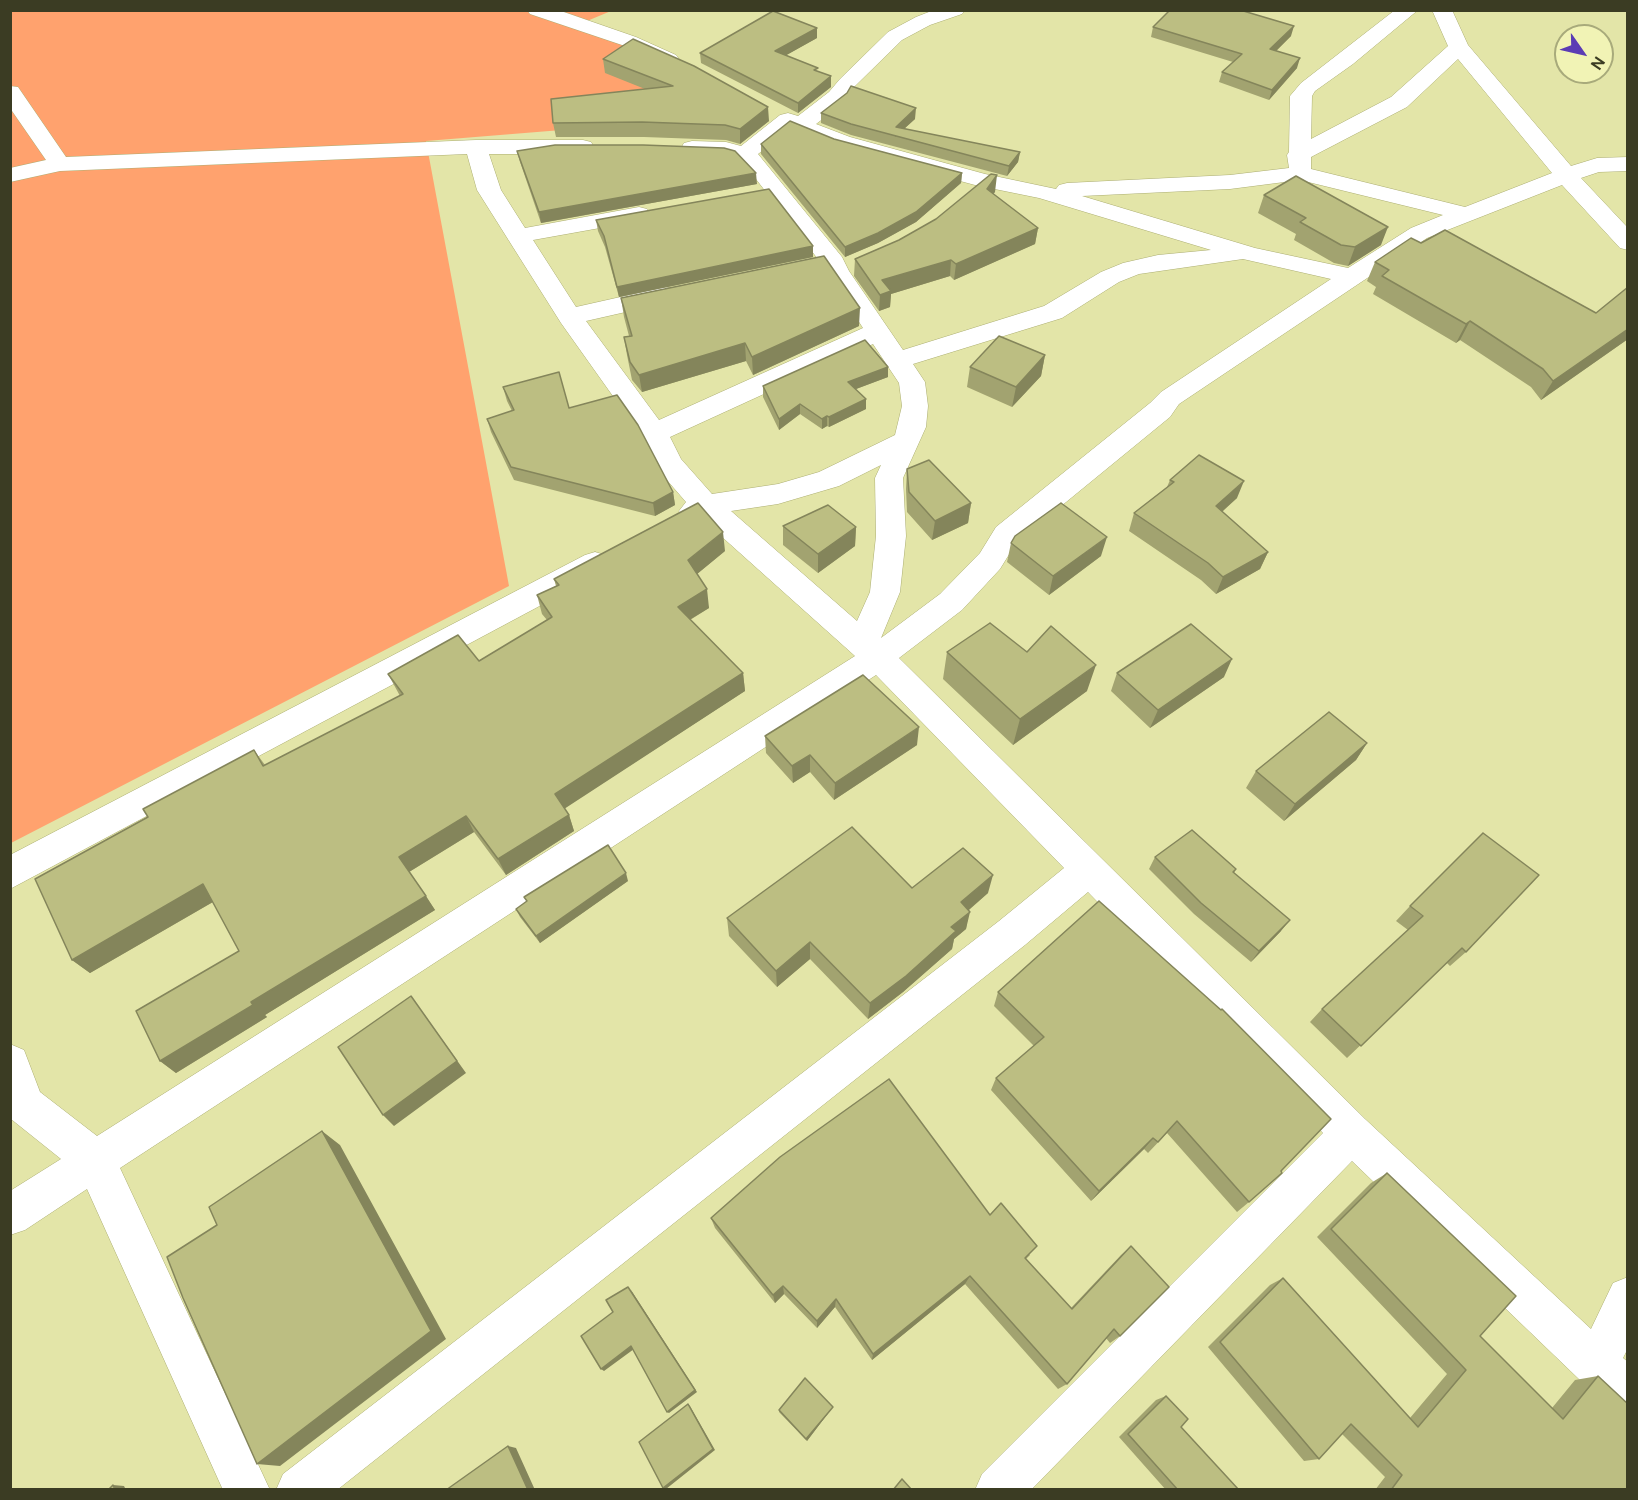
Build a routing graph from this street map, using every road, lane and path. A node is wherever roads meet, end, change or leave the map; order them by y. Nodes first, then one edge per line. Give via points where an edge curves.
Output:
1 (537, 10) edge
2 (955, 10) edge
3 (1408, 10) edge
4 (1442, 10) edge
5 (1459, 47) junction
6 (693, 69) edge
7 (10, 92) edge
8 (786, 118) junction
9 (476, 147) junction
10 (599, 147) edge
11 (667, 147) edge
12 (745, 154) junction
13 (60, 164) junction
14 (1299, 164) junction
15 (1628, 165) edge
16 (10, 175) edge
17 (1566, 175) junction
18 (1043, 192) junction
19 (661, 210) edge
20 (1467, 214) junction
21 (1622, 232) edge
22 (518, 236) junction
23 (1251, 254) junction
24 (1352, 276) junction
25 (683, 292) edge
26 (570, 317) junction
27 (879, 331) junction
28 (898, 360) junction
29 (654, 433) junction
30 (904, 442) junction
31 (705, 505) junction
32 (663, 527) edge
33 (621, 549) edge
34 (871, 650) junction
35 (1089, 868) junction
36 (10, 873) edge
37 (10, 1064) edge
38 (1351, 1133) junction
39 (95, 1160) junction
40 (10, 1215) edge
41 (1628, 1298) edge
42 (1612, 1379) edge
43 (247, 1490) edge
44 (299, 1490) edge
45 (998, 1490) edge

1 - 6 street via 629,41
2 - 8 street via 895,36 847,82 837,97
3 - 14 street via 1301,96
4 - 5 street
5 - 14 street via 1399,102
5 - 17 street
7 - 13 street
8 - 12 street
8 - 18 street via 842,142 975,187
9 - 10 street
9 - 13 street
9 - 22 street via 489,190
11 - 12 street via 726,149
12 - 27 street via 765,191 835,266
13 - 16 street
14 - 18 street via 1230,182
14 - 20 street
15 - 17 street via 1597,165
17 - 20 street
17 - 21 street
18 - 23 street
19 - 22 street
20 - 24 street via 1419,233
22 - 26 street
23 - 24 street
23 - 28 street via 1132,268 1053,312
24 - 34 street via 1170,398 1006,535 990,561 951,602
25 - 26 street
26 - 29 street
27 - 28 street
27 - 29 street
28 - 30 street via 912,382 915,406 912,427
29 - 31 street via 670,465
30 - 31 street via 829,479 778,494
30 - 34 street via 889,478 891,536 885,592
31 - 32 street
31 - 34 street
33 - 36 street
34 - 35 street
34 - 39 street
35 - 38 street
35 - 44 street via 1012,933
37 - 39 street via 25,1105
38 - 42 street
38 - 45 street
39 - 40 street
39 - 43 street
41 - 42 street

